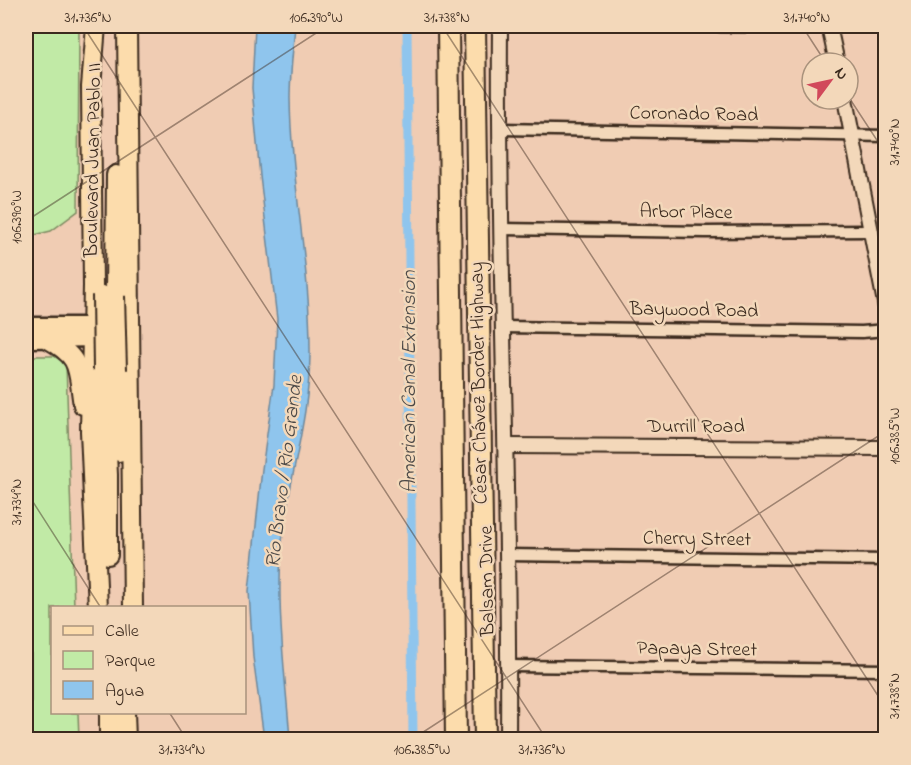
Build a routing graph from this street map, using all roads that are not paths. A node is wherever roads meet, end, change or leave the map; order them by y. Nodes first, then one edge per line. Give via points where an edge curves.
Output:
1 (98, 26) edge
2 (118, 26) edge
3 (128, 26) edge
4 (448, 26) edge
5 (475, 26) edge
6 (500, 26) edge
7 (720, 26) edge
8 (829, 26) edge
9 (834, 51) edge
10 (848, 111) edge
11 (501, 129) junction
12 (853, 136) junction
13 (885, 136) edge
14 (501, 229) junction
15 (871, 231) junction
16 (110, 294) junction
17 (885, 308) edge
18 (26, 326) edge
19 (502, 327) junction
20 (885, 330) edge
21 (92, 332) junction
22 (129, 332) junction
23 (46, 338) junction
24 (26, 339) edge
25 (110, 373) junction
26 (90, 431) junction
27 (506, 446) junction
28 (885, 448) edge
29 (507, 555) junction
30 (885, 560) edge
31 (115, 604) edge
32 (509, 666) junction
33 (885, 669) edge
34 (107, 714) edge
35 (125, 714) edge
36 (133, 714) edge
37 (115, 739) edge
38 (134, 740) edge
39 (456, 740) edge
40 (485, 740) edge
41 (508, 740) edge

1 - 16 highway, Boulevard Juan Pablo II
1 - 16 highway via 91,87
2 - 16 highway, Boulevard Juan Pablo II
3 - 16 highway
4 - 39 highway, César Chávez Border Highway
5 - 40 highway, César Chávez Border Highway
6 - 11 street, Balsam Drive
7 - 8 street
8 - 9 street
10 - 12 street
11 - 12 street, Coronado Road
11 - 14 street, Balsam Drive
12 - 13 street, Coronado Road
12 - 15 street
14 - 15 street, Arbor Place
14 - 19 street, Balsam Drive
15 - 17 street
16 - 21 highway
16 - 22 highway
16 - 25 highway, bridge
18 - 21 main road
19 - 20 street, Baywood Road
19 - 27 street, Balsam Drive
21 - 22 main road
21 - 23 main road
21 - 25 highway
22 - 25 highway
23 - 24 main road
23 - 26 highway via 74,360
25 - 26 highway
25 - 31 highway
26 - 31 highway
27 - 28 street, Durrill Road
27 - 29 street, Balsam Drive
29 - 30 street, Cherry Street
29 - 32 street, Balsam Drive
32 - 33 street, Papaya Street
32 - 41 street, Balsam Drive
34 - 37 highway
35 - 37 highway
36 - 38 highway

